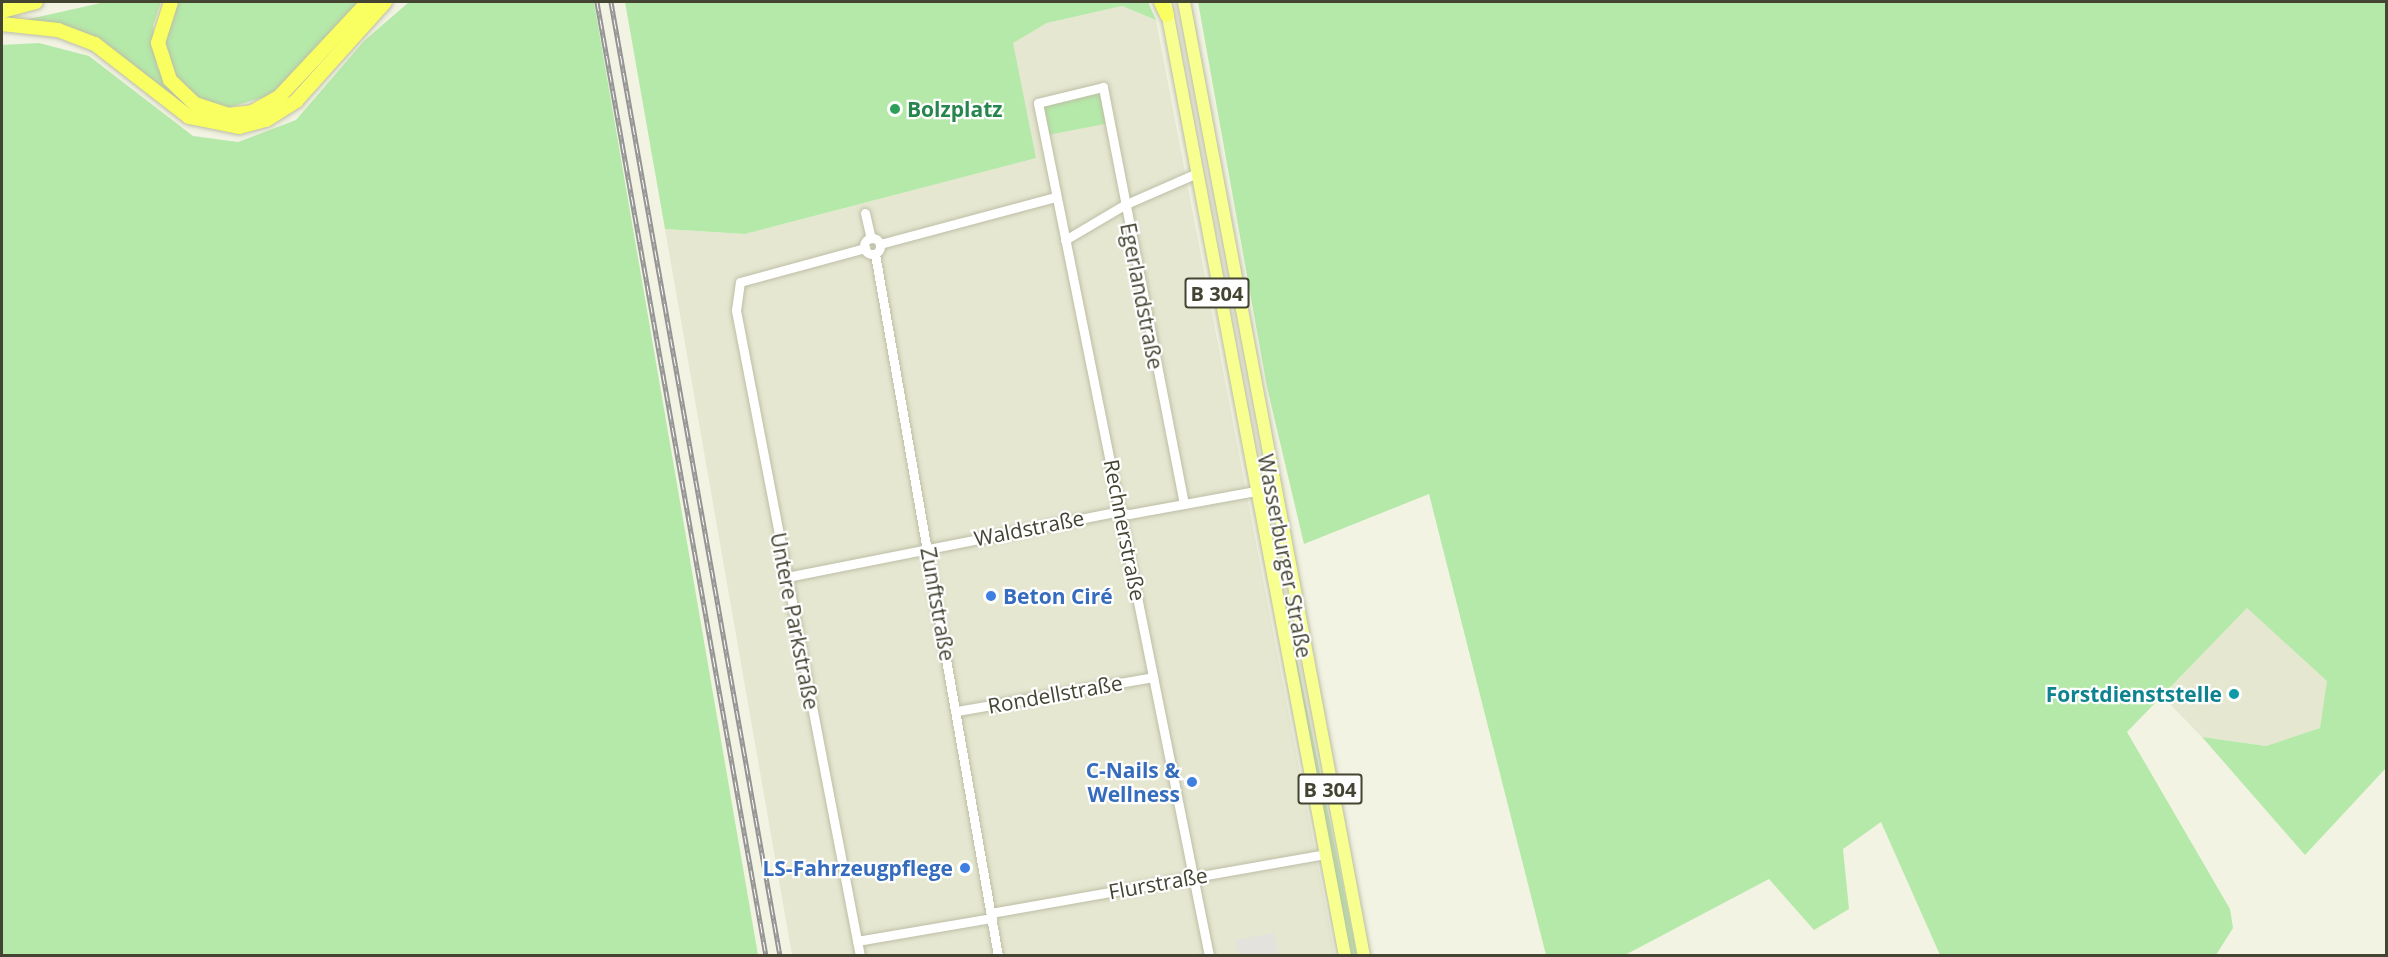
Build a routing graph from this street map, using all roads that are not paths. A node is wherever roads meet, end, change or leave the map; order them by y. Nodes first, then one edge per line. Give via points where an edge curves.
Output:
1 (36, 2) edge
2 (171, 2) edge
3 (368, 2) edge
4 (386, 2) edge
5 (1184, 2) edge
6 (1164, 6) edge
7 (2, 11) edge
8 (2, 24) edge
9 (1103, 87) joint
10 (1195, 174) junction
11 (1056, 197) junction
12 (1124, 205) junction
13 (865, 213) dead end
14 (1065, 240) junction
15 (876, 241) junction
16 (865, 248) junction
17 (875, 254) junction
18 (1272, 488) junction
19 (1254, 491) junction
20 (1184, 504) junction
21 (1123, 514) junction
22 (928, 548) junction
23 (787, 577) junction
24 (1153, 677) junction
25 (957, 711) junction
26 (1325, 854) junction
27 (1192, 877) junction
28 (991, 915) junction
29 (857, 941) junction
30 (860, 956) edge
31 (998, 956) edge
32 (1209, 956) edge
33 (1345, 956) edge
34 (1364, 956) edge

1 - 7 highway
2 - 3 highway via 158,43 170,80 195,104 228,115 252,112 279,97
4 - 8 highway via 296,101 266,120 239,128 189,117 95,44 58,30
5 - 18 main road, Wasserburger Straße / B 304
6 - 10 main road, Wasserburger Straße / B 304
9 - 11 street, Rechnerstraße via 1037,105
9 - 12 street, Egerlandstraße
10 - 12 street
10 - 19 main road, Wasserburger Straße / B 304
11 - 14 street, Rechnerstraße
11 - 15 street
12 - 14 street
12 - 20 street, Egerlandstraße
13 - 15 street
14 - 21 street, Rechnerstraße
15 - 16 street
15 - 17 street
16 - 17 street
16 - 23 street, Untere Parkstraße via 737,285 736,317
17 - 22 street, Zunftstraße
18 - 19 street, Waldstraße
18 - 34 main road, Wasserburger Straße / B 304
19 - 20 street, Waldstraße
19 - 26 main road, Wasserburger Straße / B 304
20 - 21 street, Waldstraße
21 - 22 street, Waldstraße
21 - 24 street, Rechnerstraße
22 - 23 street, Waldstraße
22 - 25 street, Zunftstraße
23 - 29 street, Untere Parkstraße
24 - 25 street, Rondellstraße
24 - 27 street, Rechnerstraße
25 - 28 street, Zunftstraße
26 - 27 street, Flurstraße
26 - 33 main road, Wasserburger Straße / B 304
27 - 28 street, Flurstraße
27 - 32 street, Rechnerstraße
28 - 29 street, Flurstraße
28 - 31 street, Zunftstraße
29 - 30 street, Untere Parkstraße

